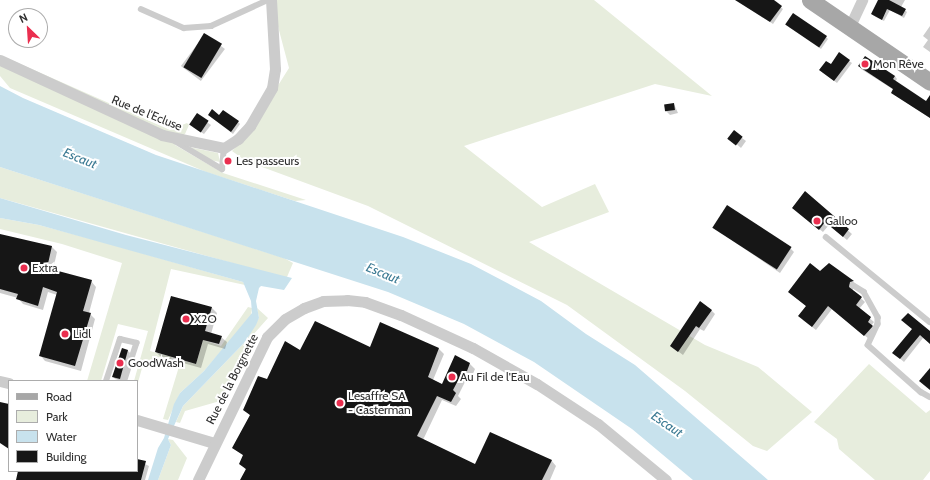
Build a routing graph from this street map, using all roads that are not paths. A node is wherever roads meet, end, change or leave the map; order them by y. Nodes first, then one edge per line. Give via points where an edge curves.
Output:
1 (270, 0) edge
2 (810, 0) edge
3 (862, 0) edge
4 (141, 9) dead end
5 (850, 26) junction
6 (0, 60) edge
7 (930, 82) edge
8 (173, 139) junction
9 (224, 148) junction
10 (826, 237) dead end
11 (853, 285) dead end
12 (930, 322) edge
13 (106, 380) edge
14 (125, 380) edge
15 (930, 396) edge
16 (138, 420) edge
17 (214, 443) junction
18 (198, 480) edge
19 (666, 480) edge

1 - 4 lane via 211,26 184,28
1 - 9 street via 275,69 272,88 250,126 238,139
2 - 5 main road
3 - 5 street
5 - 7 main road
6 - 8 street, Rue de l'Ecluse via 90,104
8 - 9 street, Rue de l'Ecluse
8 - 9 lane via 222,169
10 - 12 lane
11 - 15 lane via 864,292 878,317 878,324 866,343 921,392
13 - 14 lane via 120,339 137,343
16 - 17 street
17 - 18 street, Rue de la Borgnette
17 - 19 street, Rue de la Borgnette via 267,337 285,319 323,301 347,300 365,302 401,315 473,348 537,384 598,424

